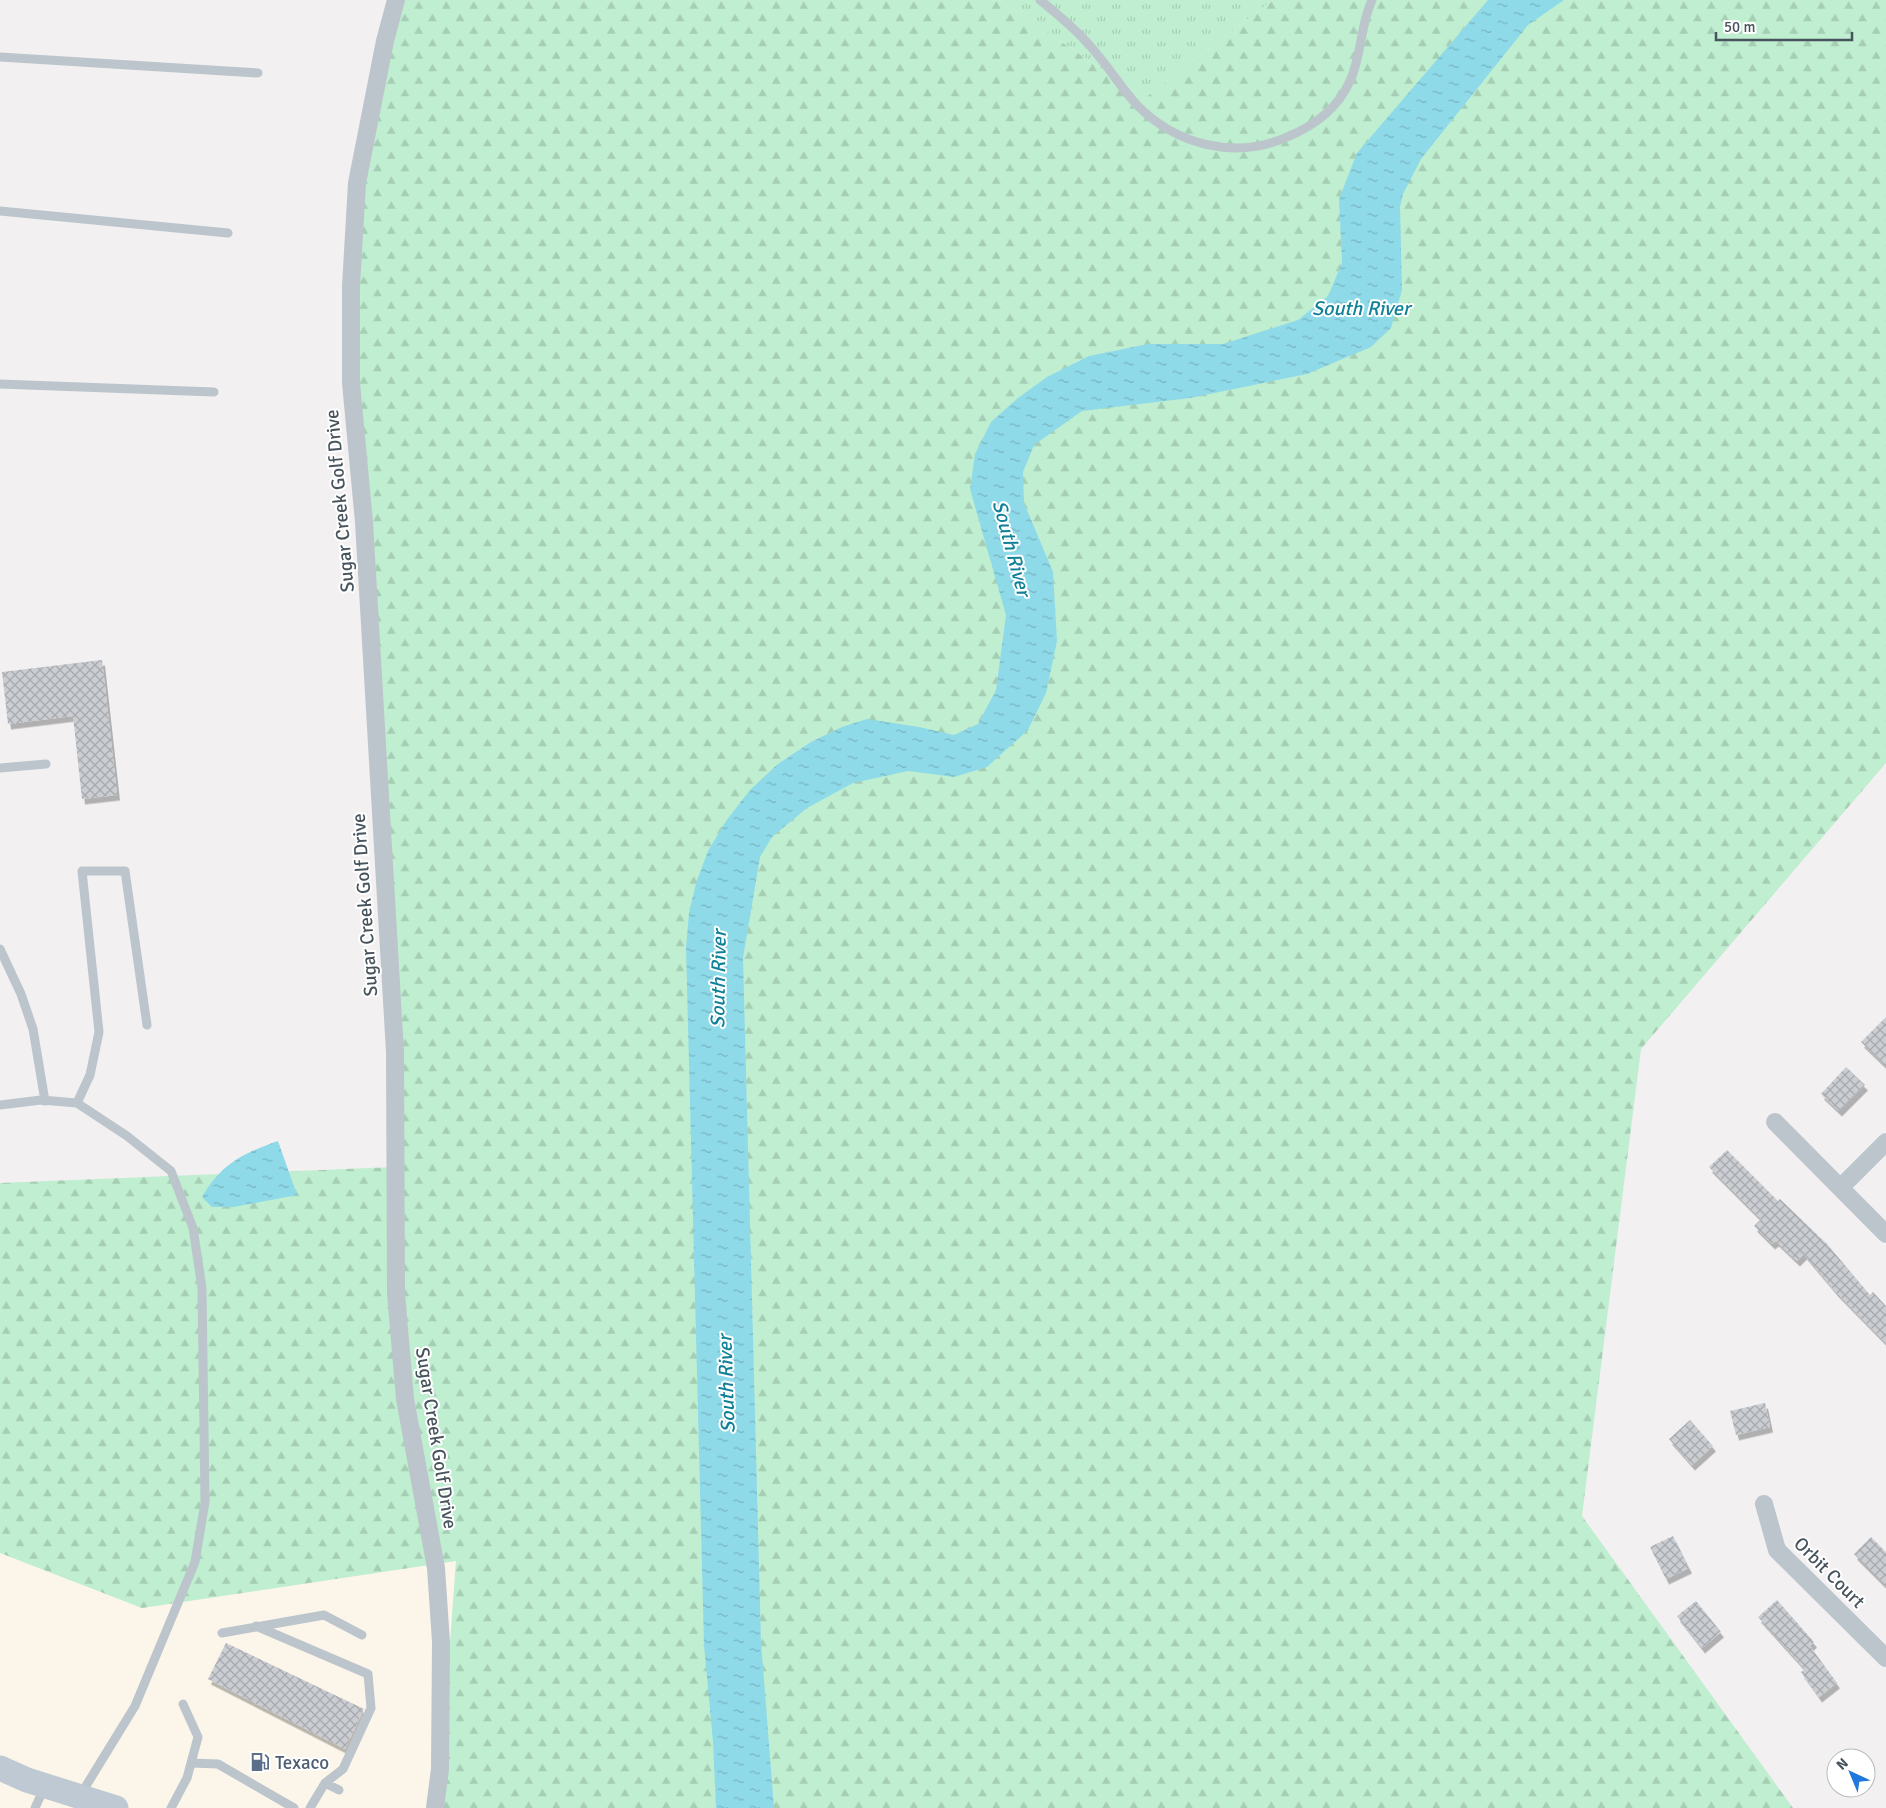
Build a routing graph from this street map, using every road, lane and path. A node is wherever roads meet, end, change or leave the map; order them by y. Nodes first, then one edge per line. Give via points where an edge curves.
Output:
1 (396, 0) edge
2 (1040, 0) edge
3 (1372, 0) edge
4 (0, 57) edge
5 (258, 73) dead end
6 (0, 211) edge
7 (228, 233) dead end
8 (0, 384) edge
9 (214, 392) dead end
10 (46, 764) dead end
11 (0, 768) edge
12 (0, 949) edge
13 (147, 1025) dead end
14 (46, 1101) junction
15 (77, 1103) junction
16 (0, 1105) edge
17 (1775, 1122) dead end
18 (1886, 1142) edge
19 (1841, 1187) junction
20 (1886, 1234) edge
21 (1764, 1504) dead end
22 (256, 1626) junction
23 (222, 1633) dead end
24 (362, 1635) dead end
25 (1886, 1658) edge
26 (183, 1704) dead end
27 (191, 1763) junction
28 (0, 1768) edge
29 (324, 1783) junction
30 (45, 1786) junction
31 (339, 1790) dead end
32 (80, 1796) junction
33 (34, 1808) edge
34 (116, 1808) edge
35 (171, 1808) edge
36 (294, 1808) edge
37 (310, 1808) edge
38 (435, 1808) edge

1 - 38 street, Sugar Creek Golf Drive via 357,183 351,286 351,382 364,522 395,1052 396,1293 405,1399 436,1568 441,1642 440,1769
2 - 3 lane via 1090,45 1137,105 1160,124 1185,138 1215,148 1277,142 1308,128 1334,106 1351,80
4 - 5 lane
6 - 7 lane
8 - 9 lane
10 - 11 lane
12 - 14 lane via 33,1029
13 - 15 lane via 125,871 82,871 99,1032 90,1075
14 - 15 lane
14 - 16 lane
15 - 32 lane via 127,1136 171,1171 193,1228 202,1288 206,1417 206,1502 195,1562 135,1706
17 - 19 street
18 - 19 street
19 - 20 street
21 - 25 street, Orbit Court via 1777,1550
22 - 23 lane
22 - 24 lane via 324,1615
22 - 29 lane via 368,1674 371,1708 343,1769
26 - 27 lane via 198,1737
27 - 35 lane
27 - 36 lane via 218,1764
28 - 30 street
29 - 31 lane
29 - 37 lane
30 - 32 street
30 - 33 lane
32 - 34 street

